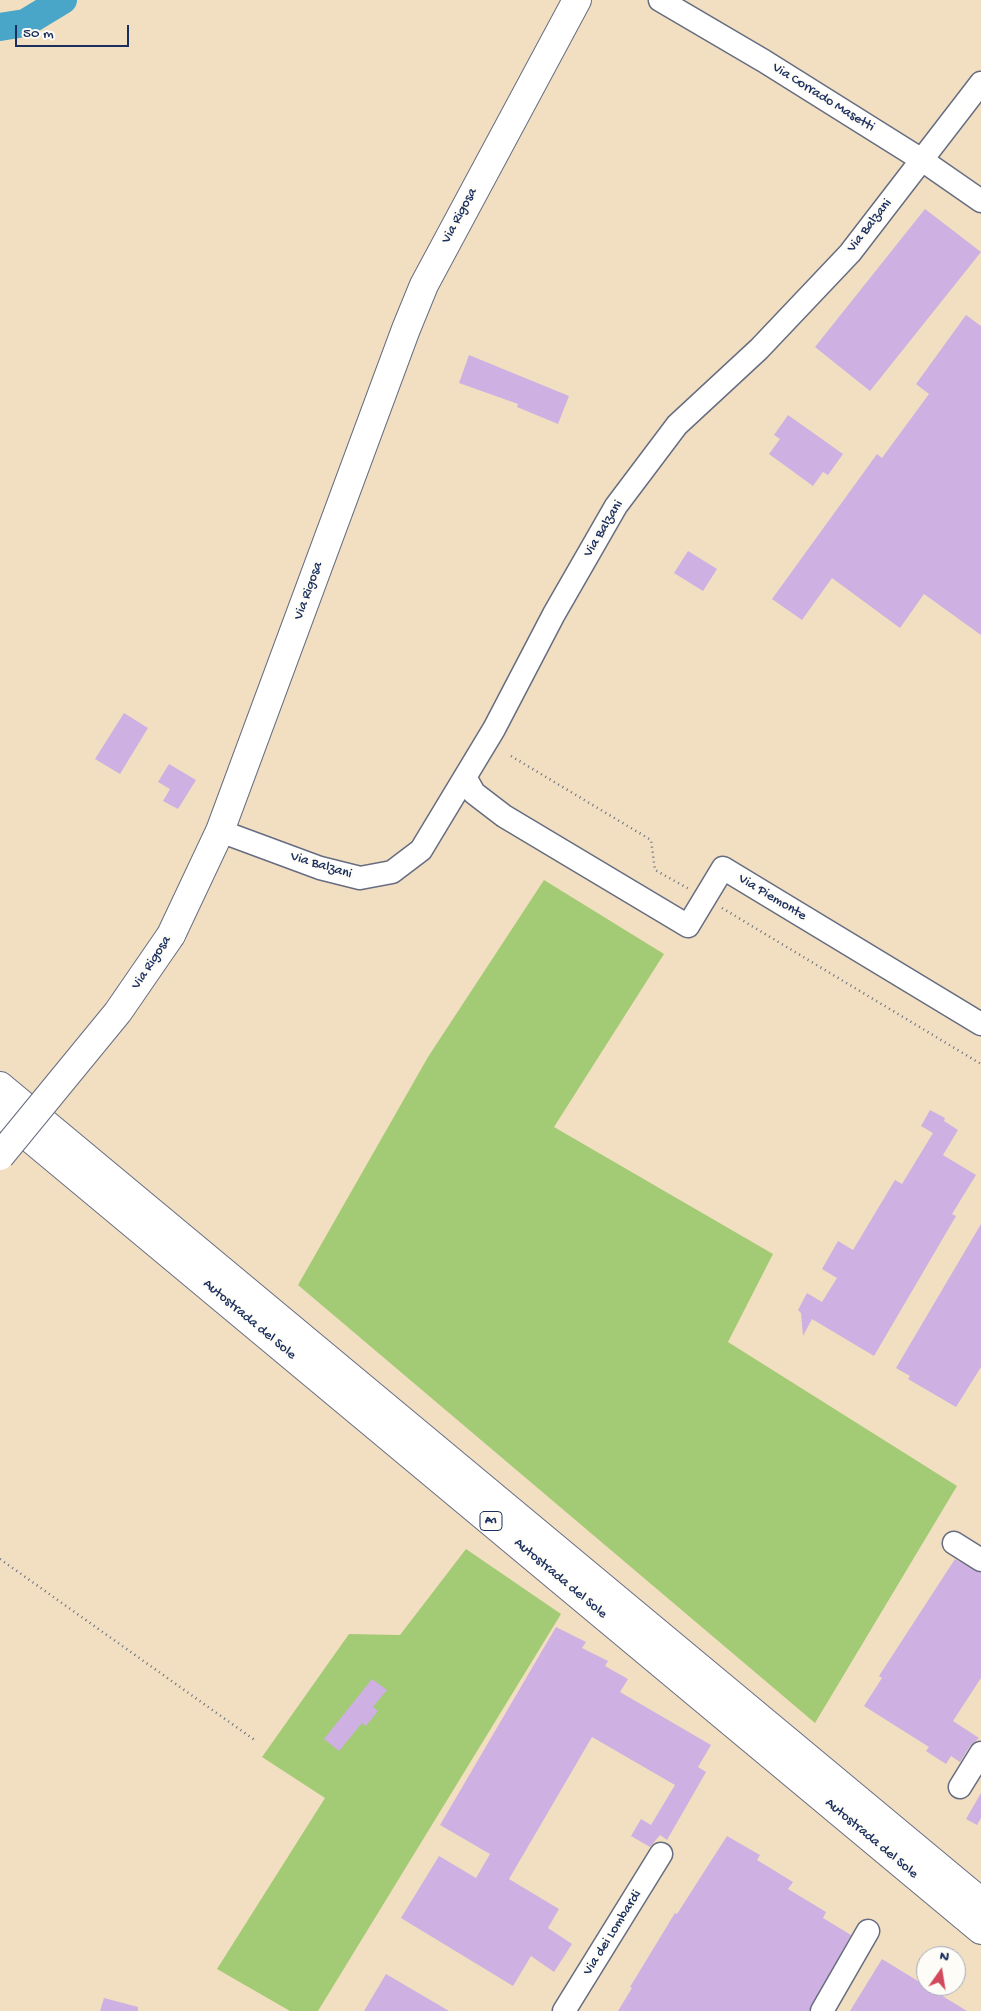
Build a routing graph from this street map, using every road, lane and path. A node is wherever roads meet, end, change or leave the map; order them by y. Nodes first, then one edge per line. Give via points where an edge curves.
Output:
1 (577, 0) edge
2 (660, 0) edge
3 (981, 83) edge
4 (922, 160) junction
5 (981, 201) edge
6 (511, 756) dead end
7 (465, 777) junction
8 (220, 831) junction
9 (691, 891) dead end
10 (722, 908) dead end
11 (981, 1024) edge
12 (981, 1064) edge
13 (0, 1086) edge
14 (0, 1113) edge
15 (0, 1156) edge
16 (954, 1543) dead end
17 (0, 1559) edge
18 (981, 1560) edge
19 (256, 1741) dead end
20 (981, 1753) edge
21 (960, 1787) dead end
22 (661, 1854) dead end
23 (981, 1902) edge
24 (868, 1930) dead end
25 (981, 1930) edge
26 (564, 2011) edge
27 (822, 2011) edge

1 - 8 main road, Via Rigosa via 424,284
2 - 4 street, Via Corrado Masetti
3 - 4 street, Via Balzani
4 - 5 street, Via Corrado Masetti
4 - 7 street, Via Balzani via 850,253 759,349 677,425 616,506
6 - 9 path via 651,840 656,870
7 - 8 street, Via Balzani via 421,850 392,872 374,876 360,878 339,874
7 - 11 street, Via Piemonte via 474,793 504,816 688,926 723,868
8 - 15 main road, Via Rigosa, bridge via 171,934 118,1012
10 - 12 path
13 - 23 main road, Autostrada del Sole / A1
14 - 25 main road, Autostrada del Sole / A1
16 - 18 street
17 - 19 path
20 - 21 street
22 - 26 street, Via dei Lombardi
24 - 27 street

